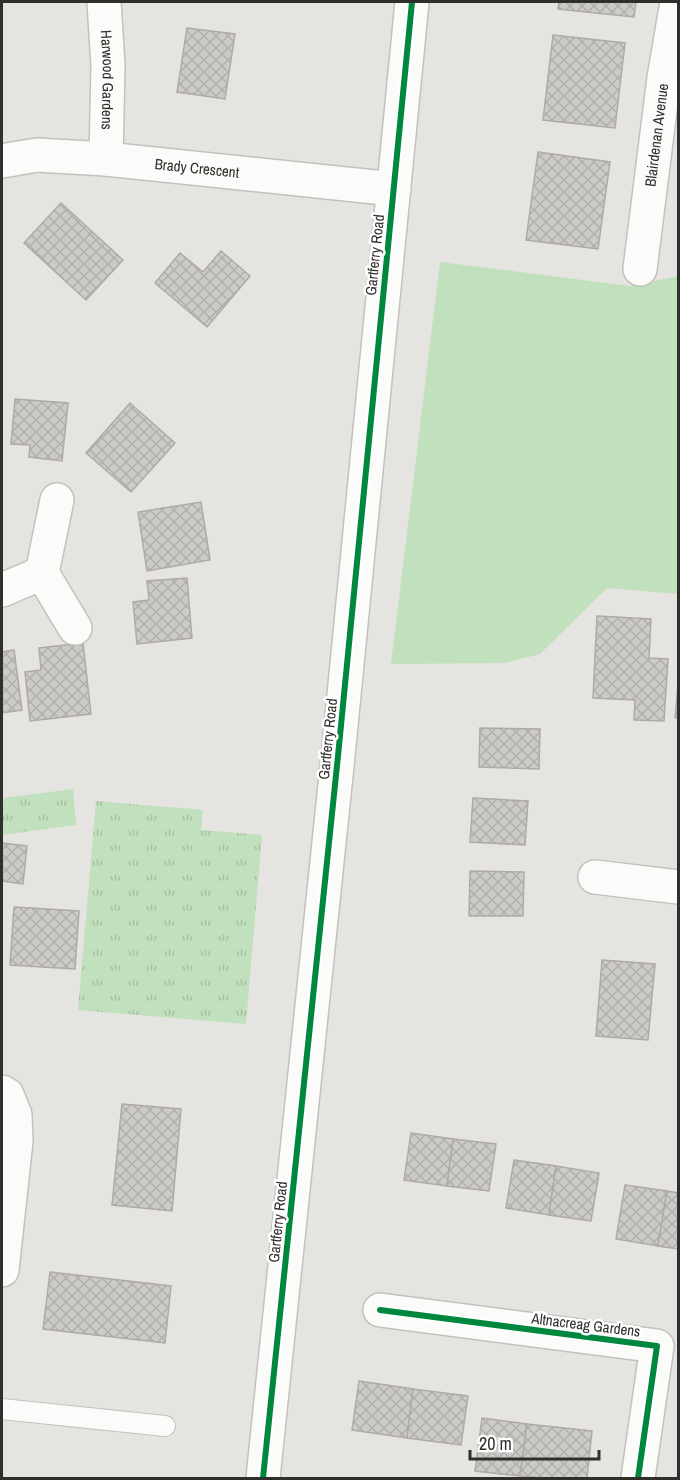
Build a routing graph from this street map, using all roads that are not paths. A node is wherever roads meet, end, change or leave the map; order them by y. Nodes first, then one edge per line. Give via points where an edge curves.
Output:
1 (105, 2) edge
2 (412, 2) edge
3 (677, 2) edge
4 (106, 159) junction
5 (2, 161) edge
6 (394, 189) junction
7 (640, 269) dead end
8 (57, 500) dead end
9 (42, 573) junction
10 (2, 590) edge
11 (75, 628) dead end
12 (595, 877) dead end
13 (678, 887) edge
14 (2, 1092) edge
15 (2, 1270) edge
16 (380, 1310) dead end
17 (2, 1409) edge
18 (165, 1426) dead end
19 (263, 1479) edge
20 (638, 1479) edge

1 - 4 street, Harwood Gardens
2 - 6 street, Gartferry Road
3 - 7 street, Blairdenan Avenue
4 - 5 street, Brady Crescent via 37,155
4 - 6 street, Brady Crescent
6 - 19 street, Gartferry Road
8 - 9 street
9 - 10 street
9 - 11 street
12 - 13 street
14 - 15 street via 15,1115 16,1141
16 - 20 street, Altnacreag Gardens via 657,1346
17 - 18 lane

